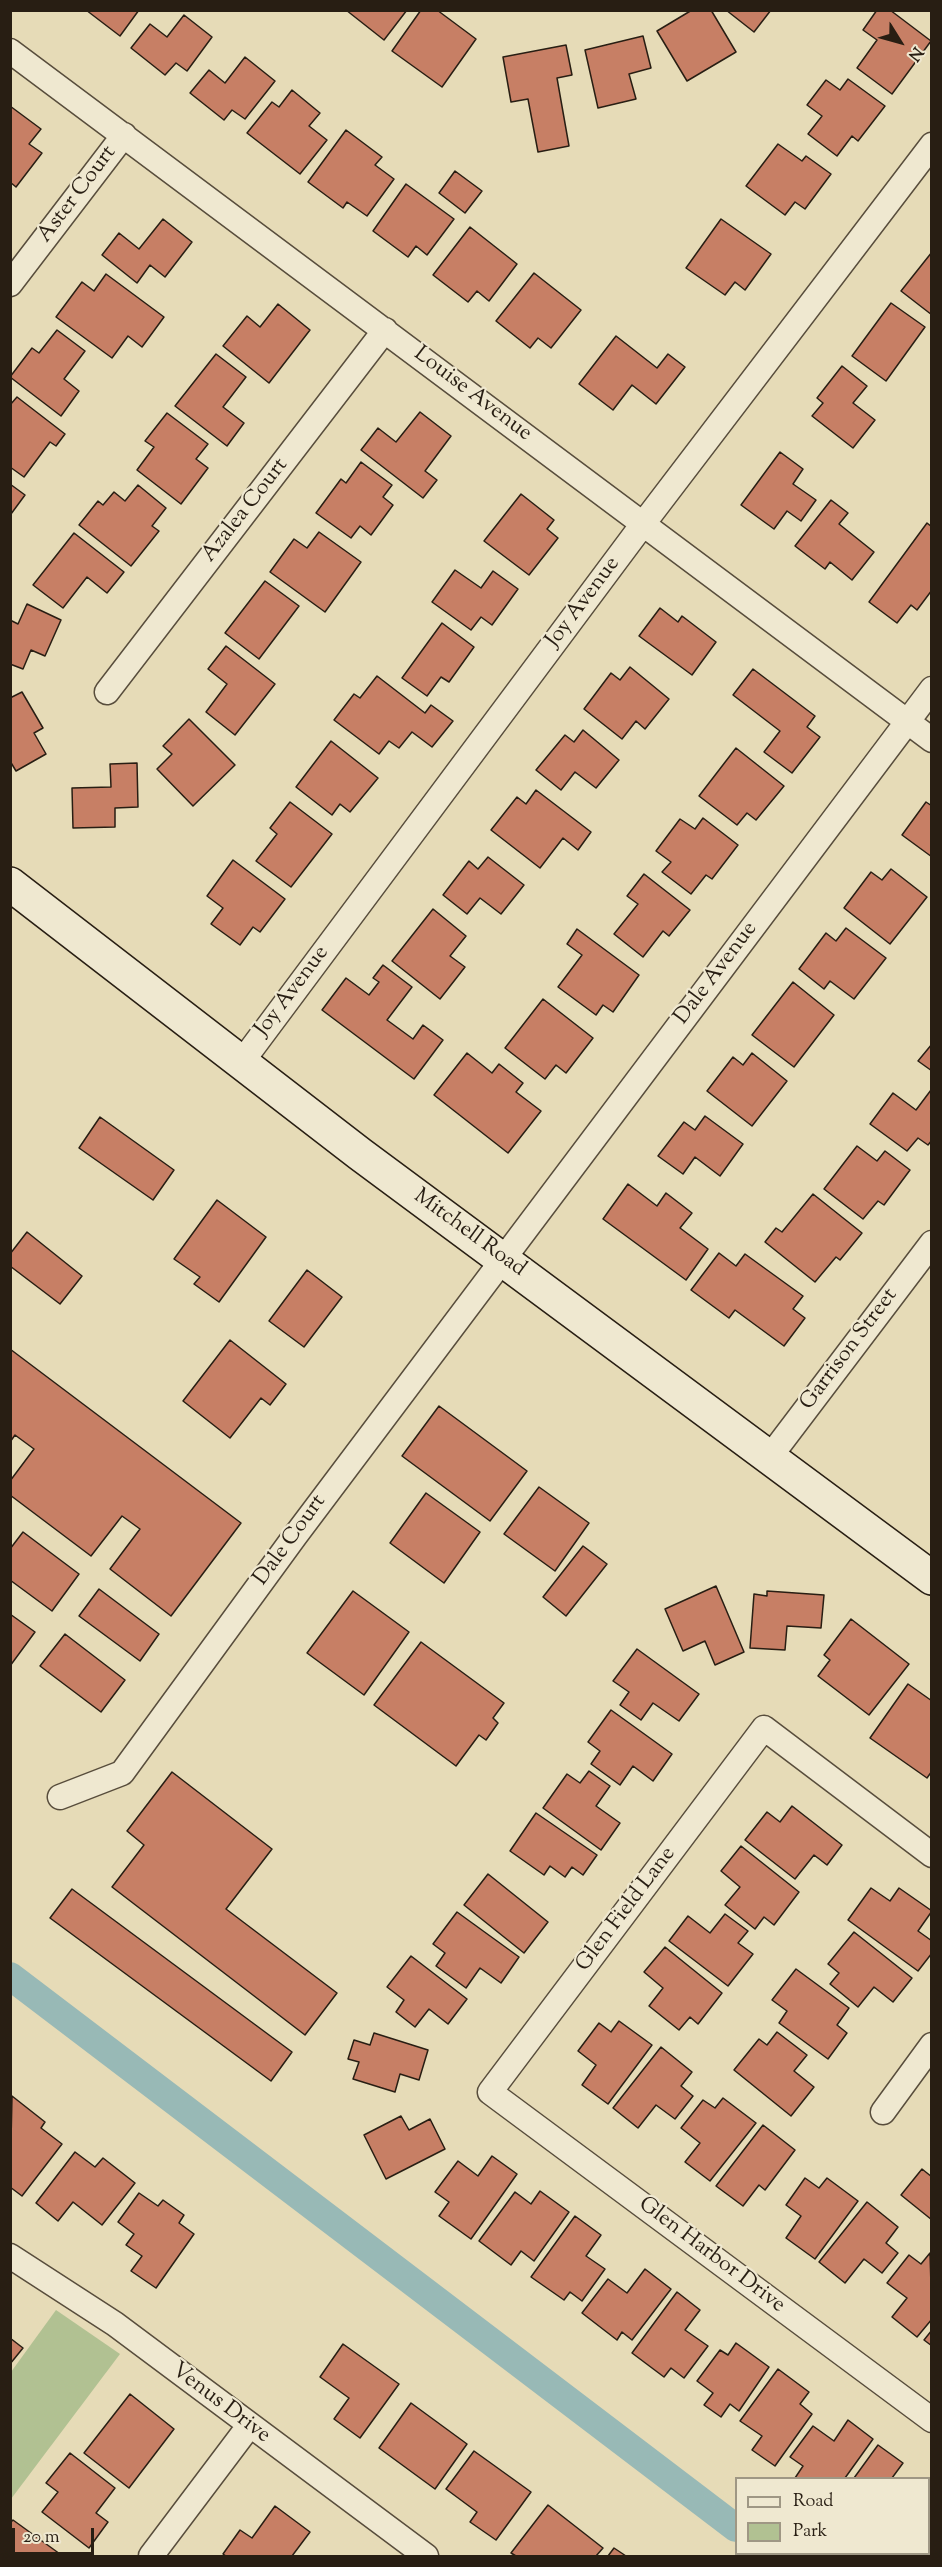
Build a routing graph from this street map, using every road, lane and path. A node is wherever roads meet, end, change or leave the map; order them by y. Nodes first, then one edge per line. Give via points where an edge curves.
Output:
1 (10, 51) edge
2 (124, 135) junction
3 (932, 145) edge
4 (10, 284) edge
5 (385, 330) junction
6 (643, 524) junction
7 (932, 689) edge
8 (107, 692) dead end
9 (907, 722) junction
10 (932, 740) edge
11 (10, 884) edge
12 (241, 1063) junction
13 (932, 1243) edge
14 (504, 1258) junction
15 (769, 1458) junction
16 (932, 1578) edge
17 (60, 1797) dead end
18 (932, 1855) edge
19 (932, 2045) edge
20 (490, 2092) joint
21 (883, 2112) dead end
22 (10, 2256) edge
23 (932, 2420) edge
24 (249, 2426) junction
25 (151, 2556) edge
26 (426, 2556) edge

1 - 2 street, Louise Avenue
2 - 4 street, Aster Court
2 - 5 street, Louise Avenue
3 - 6 street, Joy Avenue
5 - 6 street, Louise Avenue
5 - 8 street, Azalea Court
6 - 9 street, Louise Avenue
6 - 12 street, Joy Avenue
7 - 9 street, Dale Avenue
9 - 10 street, Louise Avenue
9 - 14 street, Dale Avenue
11 - 12 main road, Mitchell Road
12 - 14 main road, Mitchell Road
13 - 15 street, Garrison Street
14 - 15 main road, Mitchell Road
14 - 17 street, Dale Court via 122,1773
15 - 16 main road, Mitchell Road
18 - 20 street, Glen Field Lane via 764,1728
19 - 21 street
20 - 23 street, Glen Harbor Drive
22 - 24 street, Venus Drive via 115,2324
24 - 25 street
24 - 26 street, Venus Drive

